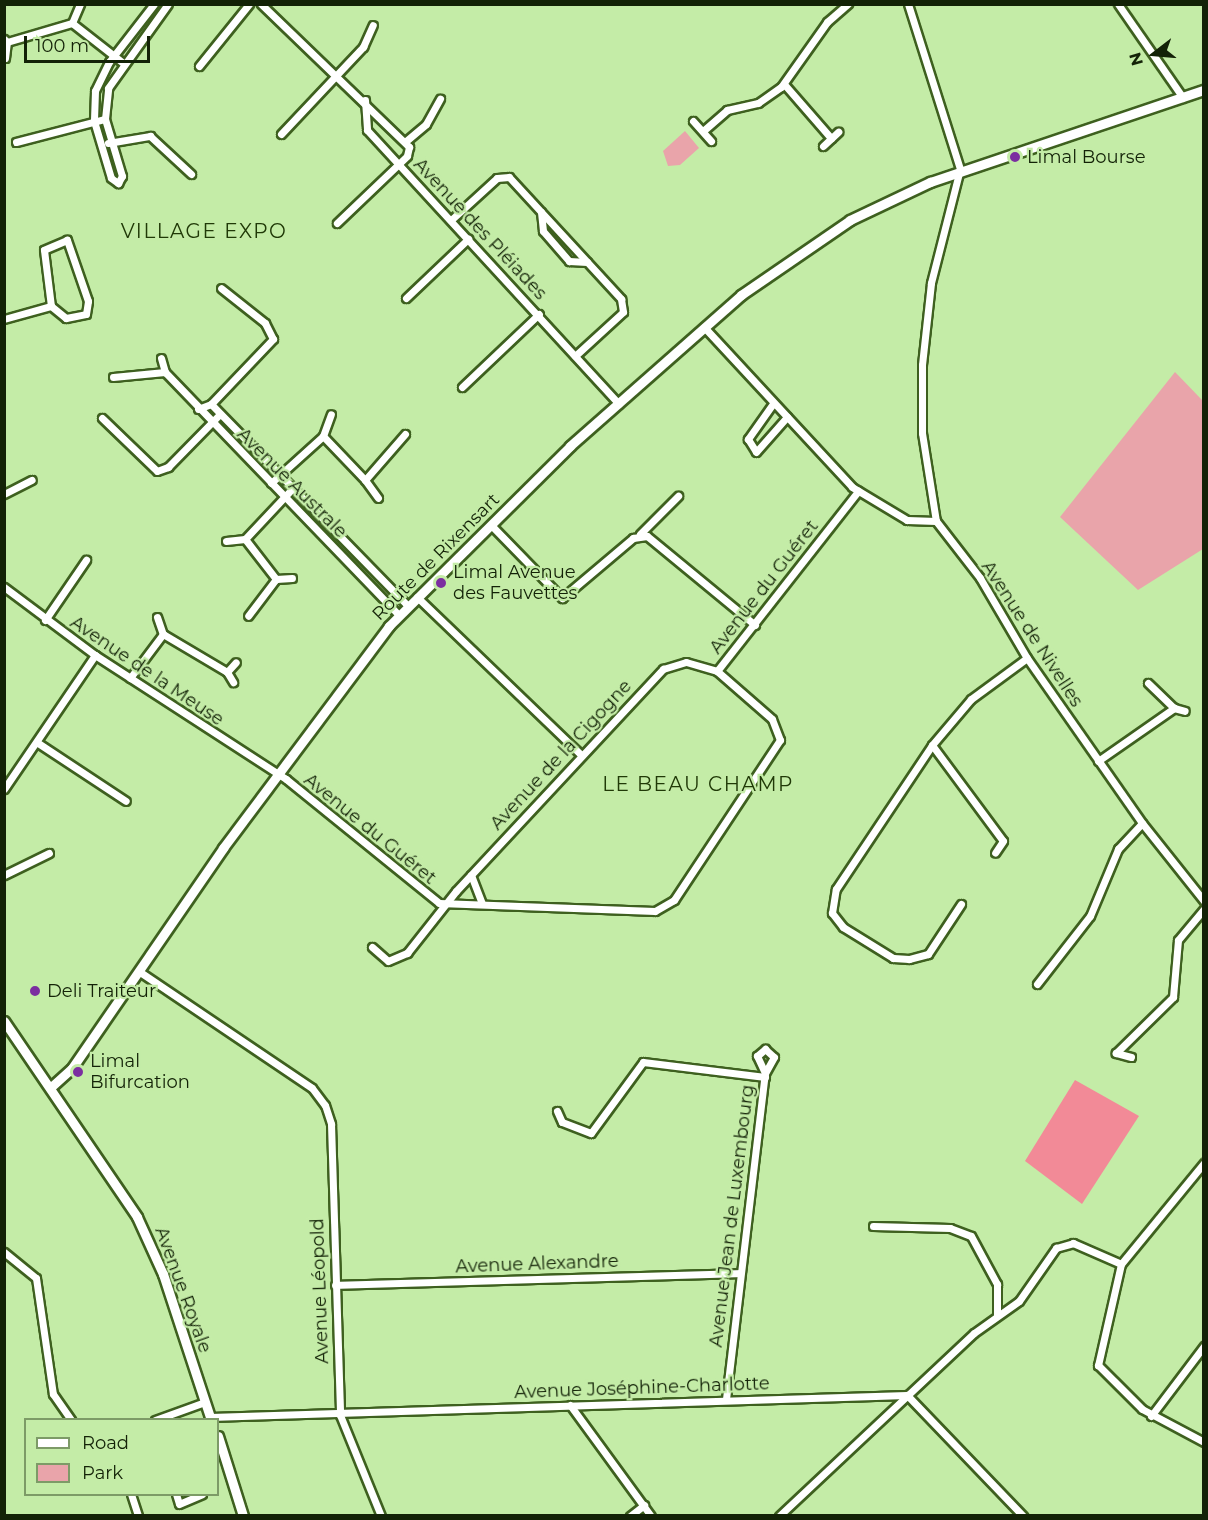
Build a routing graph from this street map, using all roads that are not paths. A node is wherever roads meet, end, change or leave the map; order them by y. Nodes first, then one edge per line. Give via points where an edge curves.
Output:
1 (80, 4) edge
2 (154, 4) edge
3 (168, 4) edge
4 (249, 4) edge
5 (261, 4) edge
6 (848, 4) edge
7 (908, 4) edge
8 (1118, 4) edge
9 (72, 22) junction
10 (373, 25) dead end
11 (6, 41) edge
12 (113, 56) junction
13 (5, 58) edge
14 (123, 63) junction
15 (199, 66) dead end
16 (338, 73) junction
17 (784, 84) junction
18 (1203, 90) edge
19 (1182, 98) junction
20 (440, 99) dead end
21 (365, 100) junction
22 (105, 119) junction
23 (94, 121) junction
24 (693, 121) dead end
25 (703, 131) junction
26 (838, 132) dead end
27 (280, 134) dead end
28 (831, 138) junction
29 (406, 141) junction
30 (711, 141) dead end
31 (16, 142) dead end
32 (113, 142) junction
33 (102, 145) junction
34 (823, 146) dead end
35 (398, 163) junction
36 (960, 169) junction
37 (191, 174) dead end
38 (541, 212) junction
39 (451, 219) junction
40 (338, 223) dead end
41 (468, 240) junction
42 (587, 262) junction
43 (221, 288) dead end
44 (406, 298) dead end
45 (51, 306) junction
46 (539, 314) junction
47 (5, 319) edge
48 (704, 327) junction
49 (575, 356) junction
50 (160, 358) dead end
51 (165, 372) junction
52 (112, 377) dead end
53 (462, 387) dead end
54 (211, 404) junction
55 (619, 404) junction
56 (772, 405) junction
57 (198, 409) junction
58 (331, 414) dead end
59 (219, 415) junction
60 (787, 417) junction
61 (102, 418) dead end
62 (211, 423) junction
63 (405, 434) dead end
64 (323, 436) junction
65 (279, 476) junction
66 (32, 480) dead end
67 (365, 480) junction
68 (271, 483) junction
69 (292, 489) junction
70 (858, 491) junction
71 (4, 494) edge
72 (678, 496) dead end
73 (284, 497) junction
74 (378, 498) dead end
75 (936, 522) junction
76 (491, 525) junction
77 (640, 534) junction
78 (245, 539) junction
79 (226, 542) dead end
80 (86, 560) dead end
81 (292, 578) dead end
82 (276, 579) junction
83 (4, 587) edge
84 (417, 597) junction
85 (8, 598) edge
86 (408, 606) junction
87 (399, 615) junction
88 (248, 616) dead end
89 (157, 617) dead end
90 (45, 620) junction
91 (755, 625) junction
92 (163, 634) junction
93 (95, 655) junction
94 (1027, 658) junction
95 (236, 662) dead end
96 (717, 671) junction
97 (227, 672) junction
98 (130, 678) junction
99 (233, 682) dead end
100 (1148, 683) dead end
101 (1174, 708) junction
102 (1185, 711) dead end
103 (38, 742) junction
104 (932, 745) junction
105 (581, 755) junction
106 (1098, 761) junction
107 (275, 776) junction
108 (4, 789) edge
109 (126, 801) dead end
110 (1142, 823) junction
111 (49, 853) dead end
112 (995, 853) dead end
113 (4, 875) edge
114 (471, 876) junction
115 (1203, 901) edge
116 (482, 903) junction
117 (961, 904) dead end
118 (444, 905) junction
119 (1203, 909) edge
120 (372, 947) dead end
121 (140, 972) junction
122 (1037, 984) dead end
123 (4, 1021) edge
124 (1131, 1057) dead end
125 (51, 1087) junction
126 (557, 1111) dead end
127 (1203, 1163) edge
128 (873, 1226) dead end
129 (4, 1252) edge
130 (1121, 1264) junction
131 (740, 1273) junction
132 (335, 1285) junction
133 (997, 1315) junction
134 (1203, 1346) edge
135 (907, 1395) junction
136 (726, 1399) junction
137 (205, 1402) junction
138 (570, 1405) junction
139 (340, 1414) junction
140 (176, 1416) edge
141 (1152, 1416) junction
142 (70, 1418) edge
143 (211, 1418) edge
144 (219, 1439) edge
145 (1203, 1442) edge
146 (132, 1496) edge
147 (177, 1496) edge
148 (197, 1496) edge
149 (644, 1505) junction
150 (138, 1515) edge
151 (243, 1515) edge
152 (381, 1515) edge
153 (630, 1515) edge
154 (651, 1515) edge
155 (779, 1515) edge
156 (1023, 1515) edge

1 - 9 street
2 - 12 street
3 - 14 street
4 - 15 street
5 - 16 street, Avenue des Pléiades
6 - 17 street via 827,22
7 - 36 street
8 - 19 street
9 - 11 street
9 - 12 street
10 - 16 street via 363,48
11 - 13 street
12 - 14 street
12 - 23 street via 97,85
14 - 22 street via 110,82
16 - 21 street, Avenue des Pléiades
16 - 27 street
17 - 25 street via 758,103 728,110
17 - 28 street
18 - 19 street, Route de Rixensart
19 - 36 street, Route de Rixensart
20 - 29 street via 426,124
21 - 29 street, Avenue des Pléiades
21 - 35 street via 367,130
22 - 23 street
22 - 32 street
23 - 31 street
23 - 33 street
24 - 25 street
25 - 30 street
26 - 28 street
28 - 34 street
29 - 35 street, Avenue des Pléiades via 407,156
32 - 33 street
32 - 33 street via 122,176 118,183 111,178
32 - 37 street via 150,136
35 - 39 street, Avenue des Pléiades
35 - 40 street
36 - 48 street, Route de Rixensart via 842,225 774,270
36 - 75 street, Avenue de Nivelles via 931,283 922,365 922,433
38 - 39 street via 503,176
38 - 42 street
38 - 42 street via 543,231 569,261
39 - 41 street, Avenue des Pléiades
41 - 44 street
41 - 46 street, Avenue des Pléiades
42 - 49 street via 621,299 623,312
43 - 54 street via 265,323 273,339
45 - 45 street via 69,318 88,309 67,240 44,250
45 - 47 street
46 - 49 street, Avenue des Pléiades
46 - 53 street
48 - 55 street, Route de Rixensart
48 - 56 street
49 - 55 street, Avenue des Pléiades
50 - 51 street, Avenue Australe
51 - 52 street
51 - 57 street, Avenue Australe
54 - 57 street
54 - 59 street, Avenue Australe
55 - 76 street, Route de Rixensart
56 - 60 street
56 - 60 street via 747,440 756,452
57 - 62 street, Avenue Australe
58 - 64 street
59 - 62 street
59 - 65 street, Avenue Australe
60 - 70 street
61 - 62 street via 157,471 168,467
62 - 68 street, Avenue Australe
63 - 67 street
64 - 65 street
64 - 67 street
65 - 68 street
65 - 69 street, Avenue Australe
66 - 71 street
67 - 74 street
68 - 73 street, Avenue Australe
69 - 73 street
69 - 86 street, Avenue Australe
70 - 75 street via 907,520
70 - 91 street, Avenue du Guéret
72 - 77 street
73 - 78 street
73 - 87 street, Avenue Australe
75 - 94 street, Avenue de Nivelles via 980,578
76 - 77 street via 562,598
76 - 84 street, Route de Rixensart
77 - 91 street
78 - 79 street
78 - 82 street
80 - 90 street
81 - 82 street
82 - 88 street
83 - 85 street, Avenue de la Meuse
84 - 86 street, Route de Rixensart
84 - 105 street
85 - 90 street, Avenue de la Meuse
86 - 87 street, Route de Rixensart
87 - 107 street, Route de Rixensart
89 - 92 street
90 - 93 street, Avenue de la Meuse
91 - 96 street, Avenue du Guéret
92 - 97 street
92 - 98 street
93 - 98 street, Avenue de la Meuse
93 - 103 street
94 - 104 street via 970,699
94 - 106 street, Avenue de Nivelles
95 - 97 street
96 - 105 street, Avenue de la Cigogne via 686,662 663,669
96 - 116 street, Avenue du Guéret via 772,719 780,740 670,903 655,911
97 - 99 street
98 - 107 street, Avenue de la Meuse
100 - 101 street
101 - 102 street
101 - 106 street
103 - 108 street
103 - 109 street
104 - 112 street via 1003,841
104 - 117 street via 836,889 832,913 843,927 893,958 909,959 928,954
105 - 114 street, Avenue de la Cigogne
106 - 110 street, Avenue de Nivelles
107 - 118 street, Avenue du Guéret
107 - 121 street, Route de Rixensart
110 - 115 street, Avenue de Nivelles
110 - 122 street via 1123,840 1090,916
111 - 113 street
114 - 116 street
114 - 118 street, Avenue de la Cigogne
116 - 118 street, Avenue du Guéret
118 - 120 street, Avenue de la Cigogne via 397,960 388,961
119 - 124 street via 1178,940 1173,997 1116,1053
121 - 125 street, Route de Rixensart via 72,1068
121 - 132 street, Avenue Léopold via 321,1097 329,1117
123 - 125 street, Avenue Royale
125 - 137 street, Avenue Royale via 148,1239
126 - 131 street, Avenue Jean de Luxembourg via 562,1122 591,1133 643,1062 765,1075
127 - 130 street
128 - 133 street via 950,1228 971,1236 997,1284
129 - 142 street via 36,1278 53,1394
130 - 133 street via 1065,1244 1019,1301
130 - 141 street via 1098,1365
131 - 132 street, Avenue Alexandre
131 - 136 street, Avenue Jean de Luxembourg
132 - 139 street, Avenue Léopold
133 - 135 street
134 - 141 street
135 - 136 street, Avenue Joséphine-Charlotte
135 - 155 street
135 - 156 street
136 - 138 street, Avenue Joséphine-Charlotte
137 - 140 street
137 - 143 street, Avenue Royale
138 - 139 street, Avenue Joséphine-Charlotte
138 - 149 street
139 - 143 street, Avenue Joséphine-Charlotte
139 - 152 street, Avenue Léopold
141 - 145 street
144 - 151 street
146 - 150 street
147 - 148 street via 179,1504
149 - 153 street
149 - 154 street

